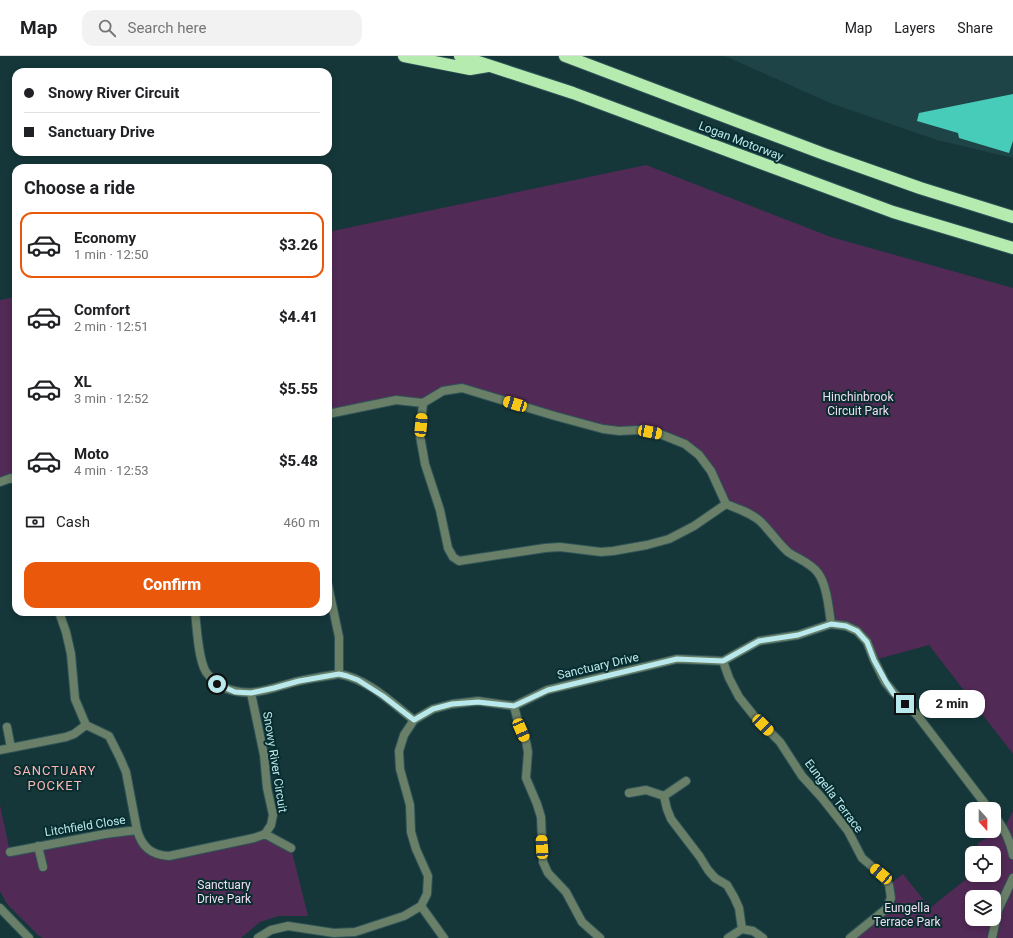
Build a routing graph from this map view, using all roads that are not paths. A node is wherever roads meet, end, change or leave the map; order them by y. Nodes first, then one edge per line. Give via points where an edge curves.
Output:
1 (404, 56) edge
2 (460, 56) edge
3 (565, 56) edge
4 (492, 65) junction
5 (1013, 216) edge
6 (1013, 248) edge
7 (423, 403) junction
8 (332, 413) edge
9 (12, 478) edge
10 (0, 482) edge
11 (726, 504) junction
12 (332, 604) edge
13 (60, 616) edge
14 (196, 616) edge
15 (831, 624) junction
16 (723, 661) junction
17 (339, 674) junction
18 (251, 693) junction
19 (514, 706) junction
20 (414, 720) junction
21 (86, 725) junction
22 (7, 727) dead end
23 (11, 748) junction
24 (0, 750) edge
25 (686, 781) dead end
26 (629, 793) dead end
27 (664, 796) junction
28 (984, 802) edge
29 (1001, 824) edge
30 (137, 830) junction
31 (265, 834) junction
32 (38, 846) junction
33 (291, 848) dead end
34 (10, 852) dead end
35 (1013, 855) edge
36 (43, 868) dead end
37 (1013, 878) edge
38 (420, 906) junction
39 (0, 908) edge
40 (742, 929) junction
41 (29, 938) edge
42 (258, 938) edge
43 (444, 938) edge
44 (600, 938) edge
45 (728, 938) edge
46 (763, 938) edge
47 (850, 938) edge
48 (992, 938) edge

1 - 4 highway via 470,69
2 - 4 highway, Logan Motorway
3 - 5 highway, Logan Motorway via 824,154 920,188
4 - 6 highway, Logan Motorway via 594,100 893,212
7 - 8 street via 396,400
7 - 11 street via 442,391 462,388 602,429 639,430 660,434 685,444 699,455 711,471
7 - 11 street via 420,436 425,464 440,510 448,548 459,561 545,548 607,552 647,545 669,539 694,526
9 - 10 street
11 - 15 street via 762,522 788,552 808,564 818,574 824,586
12 - 17 street via 339,637
13 - 21 street via 70,654 75,699
14 - 18 street via 206,672 217,684 235,692
15 - 16 street via 798,635 759,641
15 - 28 street via 857,631 867,642 874,660 894,694 917,715
16 - 19 street, Sanctuary Drive via 677,659 548,690
16 - 47 street, Eungella Terrace via 739,697 780,742 802,776 848,831 862,858 881,874 889,885 891,898 886,909
17 - 18 street
17 - 20 street via 358,680
18 - 31 street, Snowy River Circuit via 264,755 272,815 271,825
19 - 20 street via 478,702 452,704 433,709
19 - 44 street via 528,752 526,778 541,817 543,862 548,873 566,892 582,922
20 - 38 street via 404,735 399,752 400,769 410,805 411,832 428,876 427,894
21 - 23 street via 66,737
21 - 30 street via 109,736 120,758 126,772
22 - 23 street
23 - 24 street
25 - 27 street
26 - 27 street via 646,790
27 - 40 street via 671,819 708,870 726,885 734,897 739,908
29 - 35 street
30 - 31 street via 140,839 152,852 168,856
30 - 32 street, Litchfield Close
31 - 33 street
32 - 34 street, Litchfield Close
32 - 36 street, Litchfield Close
37 - 48 street via 998,910
38 - 42 street via 404,916 355,932 334,933 288,926 271,930
38 - 43 street
39 - 41 street
40 - 45 street
40 - 46 street via 753,931

